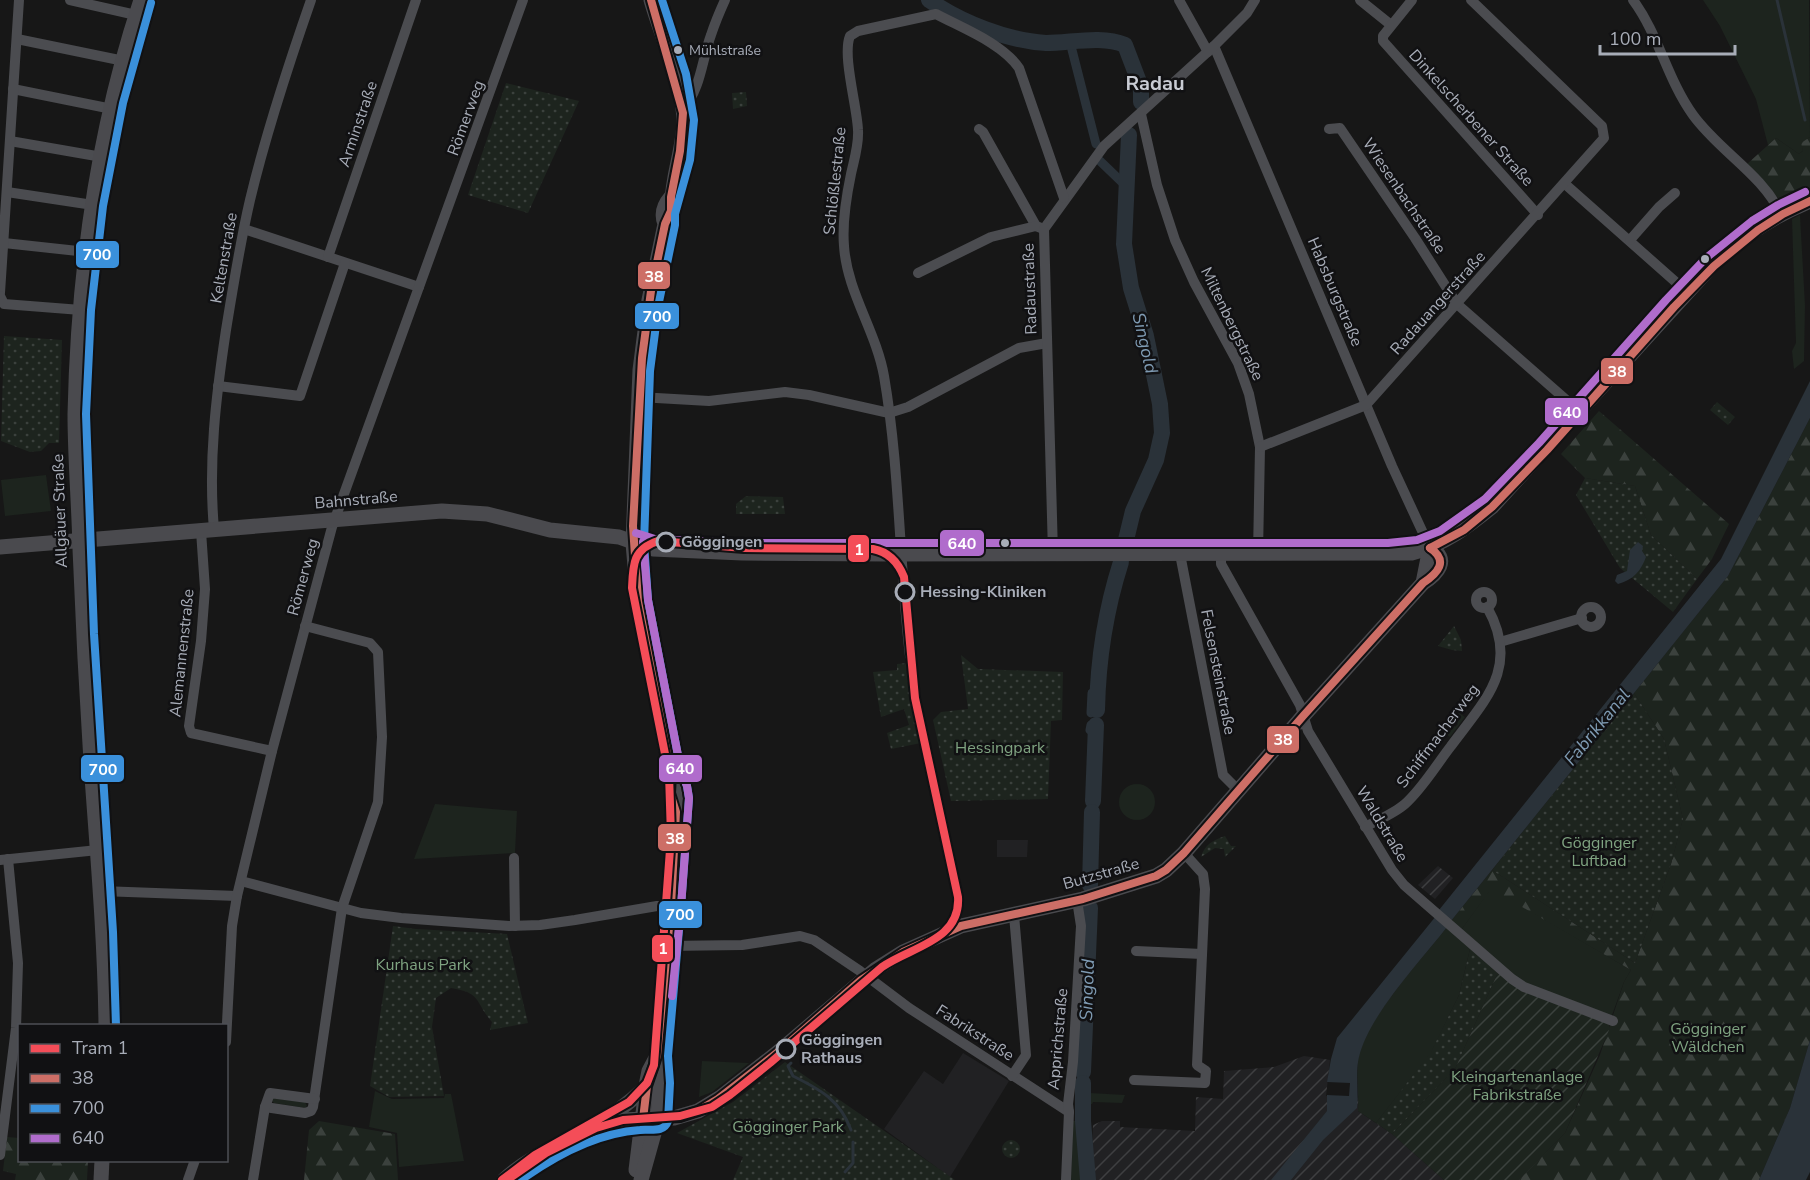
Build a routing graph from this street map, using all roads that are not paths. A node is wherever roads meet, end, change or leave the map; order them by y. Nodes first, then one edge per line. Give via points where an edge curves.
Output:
1 (19, 0) edge
2 (70, 0) edge
3 (141, 0) edge
4 (311, 0) edge
5 (416, 0) edge
6 (523, 0) edge
7 (651, 0) edge
8 (725, 0) edge
9 (1179, 0) edge
10 (1255, 0) edge
11 (1360, 0) edge
12 (1412, 0) edge
13 (1471, 0) edge
14 (1633, 0) edge
15 (136, 15) junction
16 (1391, 25) junction
17 (17, 39) junction
18 (1211, 49) junction
19 (124, 61) junction
20 (13, 89) junction
21 (112, 109) junction
22 (683, 111) junction
23 (1140, 115) junction
24 (979, 129) dead end
25 (1329, 129) dead end
26 (10, 141) junction
27 (102, 157) junction
28 (1565, 184) junction
29 (7, 192) junction
30 (1675, 193) dead end
31 (1064, 198) junction
32 (1810, 201) edge
33 (93, 205) junction
34 (1781, 214) junction
35 (1538, 215) junction
36 (1040, 227) junction
37 (244, 229) junction
38 (1630, 240) junction
39 (4, 243) junction
40 (87, 252) junction
41 (328, 257) junction
42 (345, 263) junction
43 (918, 273) dead end
44 (419, 287) junction
45 (1687, 292) junction
46 (0, 295) edge
47 (1457, 304) junction
48 (81, 310) junction
49 (1047, 343) junction
50 (218, 386) junction
51 (639, 397) junction
52 (1366, 405) junction
53 (1580, 412) junction
54 (889, 413) junction
55 (1260, 447) junction
56 (335, 519) junction
57 (207, 530) junction
58 (80, 540) junction
59 (633, 543) junction
60 (0, 546) edge
61 (1430, 548) junction
62 (1053, 553) junction
63 (902, 554) junction
64 (1180, 554) junction
65 (1221, 554) junction
66 (1258, 554) junction
67 (1487, 607) dead end
68 (1582, 618) dead end
69 (305, 626) junction
70 (1500, 642) junction
71 (909, 656) dead end
72 (1304, 715) junction
73 (272, 751) junction
74 (1238, 790) junction
75 (1365, 827) junction
76 (98, 850) junction
77 (1184, 853) junction
78 (514, 858) dead end
79 (4, 859) edge
80 (241, 882) junction
81 (101, 891) junction
82 (237, 896) junction
83 (1085, 898) junction
84 (670, 906) junction
85 (342, 908) junction
86 (1014, 915) junction
87 (515, 926) junction
88 (666, 946) junction
89 (1136, 951) dead end
90 (1202, 954) junction
91 (867, 976) junction
92 (1613, 1021) dead end
93 (106, 1024) edge
94 (227, 1024) edge
95 (657, 1056) junction
96 (1012, 1076) junction
97 (1134, 1080) dead end
98 (645, 1088) junction
99 (626, 1106) junction
100 (1069, 1112) junction
101 (651, 1113) junction
102 (593, 1127) junction
103 (0, 1155) edge
104 (102, 1162) edge
105 (195, 1162) edge
106 (101, 1180) edge
107 (188, 1180) edge
108 (253, 1180) edge
109 (504, 1180) edge
110 (635, 1180) edge
111 (641, 1180) edge
112 (1066, 1180) edge

1 - 17 street
2 - 15 street
3 - 15 street, Allgäuer Straße
4 - 37 street, Keltenstraße via 267,136
5 - 41 street, Arminstraße
6 - 44 street, Römerweg
7 - 22 street
8 - 22 street via 695,91
9 - 18 street, Habsburgstraße
10 - 18 street, Radaustraße
11 - 16 street
12 - 16 street
13 - 28 street, Radauangerstraße via 1602,126 1602,143
14 - 34 street via 1692,113 1771,196
15 - 19 street, Allgäuer Straße
16 - 35 street, Dinkelscherbener Straße via 1383,40
17 - 19 street
17 - 20 street
18 - 23 street, Radaustraße
18 - 52 street, Habsburgstraße
19 - 21 street, Allgäuer Straße
20 - 21 street
20 - 26 street
21 - 27 street, Allgäuer Straße
22 - 51 street via 673,205 665,224 649,300
23 - 31 street, Radaustraße via 1104,146
23 - 55 street, Miltenbergstraße via 1165,212 1188,269 1241,371
24 - 36 street
25 - 47 street, Wiesenbachstraße via 1340,128
26 - 27 street
26 - 29 street
27 - 33 street, Allgäuer Straße
28 - 35 street, Radauangerstraße
28 - 38 street
29 - 33 street
29 - 39 street
30 - 38 street
31 - 36 street, Radaustraße
31 - 54 street, Schlößlestraße via 1019,68 1002,50 936,14 850,36 847,44 858,136 846,201 844,249 876,344
32 - 34 street, Bahnstraße
33 - 40 street, Allgäuer Straße
34 - 45 street, Bahnstraße via 1730,248
35 - 47 street, Radauangerstraße
36 - 43 street via 991,237
36 - 49 street, Radaustraße
37 - 41 street
37 - 50 street, Keltenstraße
38 - 45 street
39 - 40 street
39 - 46 street
40 - 48 street, Allgäuer Straße
41 - 42 street
42 - 44 street
42 - 50 street via 300,396
44 - 56 street, Römerweg
45 - 53 street, Bahnstraße
46 - 48 street via 4,304
47 - 52 street, Radauangerstraße
47 - 53 street, Wiesenbachstraße
48 - 58 street, Allgäuer Straße via 75,416
49 - 54 street via 1019,348 908,407
49 - 62 street, Radaustraße
50 - 57 street, Keltenstraße
51 - 54 street via 709,401 785,392
51 - 59 street
52 - 55 street, Radauangerstraße
52 - 61 street, Habsburgstraße
53 - 61 street, Bahnstraße via 1492,507 1464,530
54 - 63 street, Schlößlestraße
55 - 66 street, Miltenbergstraße
56 - 57 street, Bahnstraße
56 - 59 street, Bahnstraße via 442,511 487,514 550,530 619,537
56 - 69 street, Römerweg
57 - 58 street, Bahnstraße
57 - 73 street, Alemannenstraße via 191,733
58 - 60 street, Bahnstraße
58 - 76 street, Allgäuer Straße
59 - 63 street, Bahnstraße via 653,549 713,552
59 - 84 street via 638,600 678,792
61 - 66 street, Bahnstraße via 1388,555
61 - 72 street, Butzstraße via 1423,583
62 - 63 street, Bahnstraße
62 - 64 street, Bahnstraße
63 - 71 street, Schlößlestraße
64 - 65 street, Bahnstraße
64 - 74 street, Felsensteinstraße via 1223,774
65 - 66 street, Bahnstraße
65 - 72 street, Waldstraße via 1221,564
67 - 70 street, Schiffmacherweg
68 - 70 street
69 - 73 street, Römerweg
69 - 85 street via 370,643 378,652 382,737 378,802
70 - 75 street, Schiffmacherweg via 1498,673 1480,709 1405,804
72 - 74 street, Butzstraße
72 - 75 street, Waldstraße via 1308,731
73 - 80 street, Römerweg
74 - 77 street, Butzstraße
75 - 92 street, Waldstraße via 1397,878 1512,979
76 - 79 street
76 - 81 street, Allgäuer Straße
77 - 83 street, Butzstraße via 1156,876
77 - 90 street via 1199,868 1204,881
78 - 87 street
79 - 103 street via 18,963 16,1027
80 - 82 street, Römerweg
80 - 85 street
81 - 82 street
81 - 93 street, Allgäuer Straße
82 - 94 street, Römerweg
83 - 86 street, Butzstraße
83 - 100 street, Apprichstraße
84 - 87 street
84 - 88 street
85 - 87 street via 401,918
85 - 108 street via 315,1099 311,1111 305,1113 266,1107
86 - 91 street, Butzstraße via 945,932 903,952
86 - 96 street via 1026,1055
88 - 91 street, Fabrikstraße via 742,945 806,937
88 - 95 street
89 - 90 street
90 - 97 street via 1197,1065 1206,1071 1205,1083
91 - 96 street, Fabrikstraße
91 - 101 street, Butzstraße via 783,1049 717,1099 680,1117
95 - 98 street
95 - 101 street via 660,1083
96 - 100 street, Fabrikstraße
98 - 99 street
98 - 101 street
99 - 101 street
99 - 102 street
100 - 112 street, Apprichstraße
101 - 102 street
101 - 110 street via 641,1135
101 - 111 street
102 - 109 street
104 - 106 street
105 - 107 street

